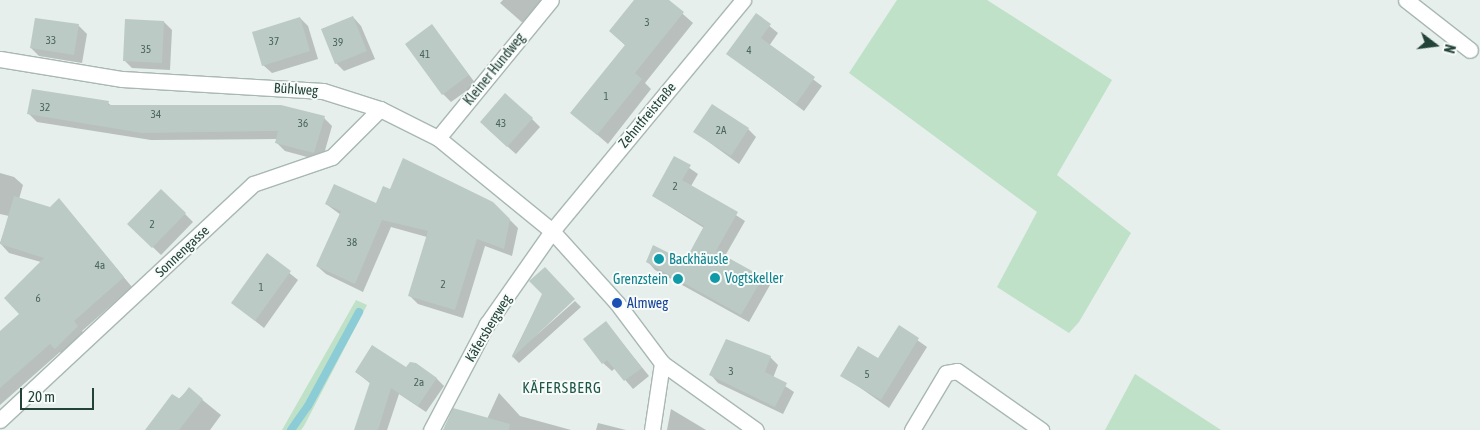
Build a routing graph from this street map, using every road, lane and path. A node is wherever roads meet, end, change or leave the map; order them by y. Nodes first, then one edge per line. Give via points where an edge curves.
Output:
1 (551, 0) edge
2 (743, 0) edge
3 (1406, 0) edge
4 (1470, 50) dead end
5 (0, 59) edge
6 (380, 109) junction
7 (438, 138) junction
8 (552, 231) junction
9 (662, 363) junction
10 (0, 420) edge
11 (431, 430) edge
12 (652, 430) edge
13 (756, 430) edge
14 (912, 430) edge
15 (1041, 430) edge

1 - 7 street, Kleiner Hundweg
2 - 8 street, Zehntfreistraße
3 - 4 street
5 - 6 street, Bühlweg via 122,79 323,91
6 - 7 street, Bühlweg
6 - 10 street, Sonnengasse via 332,156 253,184
7 - 8 street, Bühlweg
8 - 9 street, Bühlweg via 617,303
8 - 11 street, Käfersbergweg via 487,324
9 - 12 street
9 - 13 street, Bühlweg
14 - 15 street via 946,373 957,371

